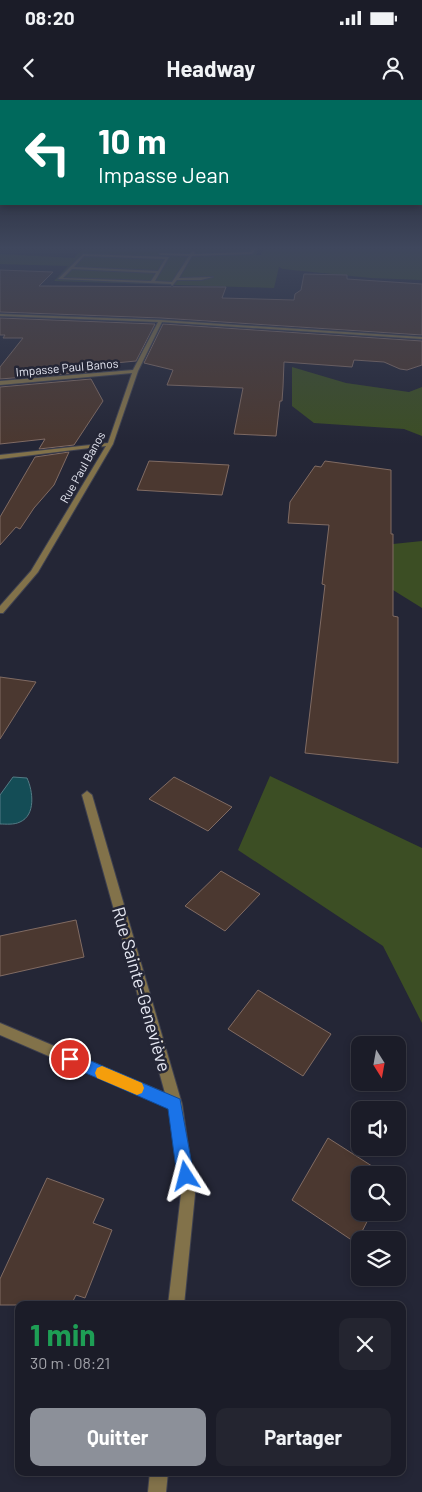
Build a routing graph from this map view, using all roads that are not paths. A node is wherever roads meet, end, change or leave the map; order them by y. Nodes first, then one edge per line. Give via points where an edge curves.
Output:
1 (0, 315) edge
2 (161, 321) junction
3 (422, 338) edge
4 (135, 371) junction
5 (0, 383) edge
6 (110, 444) junction
7 (0, 457) edge
8 (0, 612) edge
9 (88, 795) dead end
10 (0, 1029) edge
11 (175, 1104) junction
12 (176, 1301) edge
13 (159, 1476) edge
14 (157, 1492) edge

1 - 2 street
2 - 3 street
2 - 4 street, Rue Paul Banos
4 - 5 street, Impasse Paul Banos
4 - 6 street, Rue Paul Banos
6 - 7 street
6 - 8 street, Rue Paul Banos via 34,572
9 - 11 street, Rue Sainte-Geneviève
10 - 11 street
11 - 12 street, Rue Sainte-Geneviève via 188,1194
13 - 14 street

